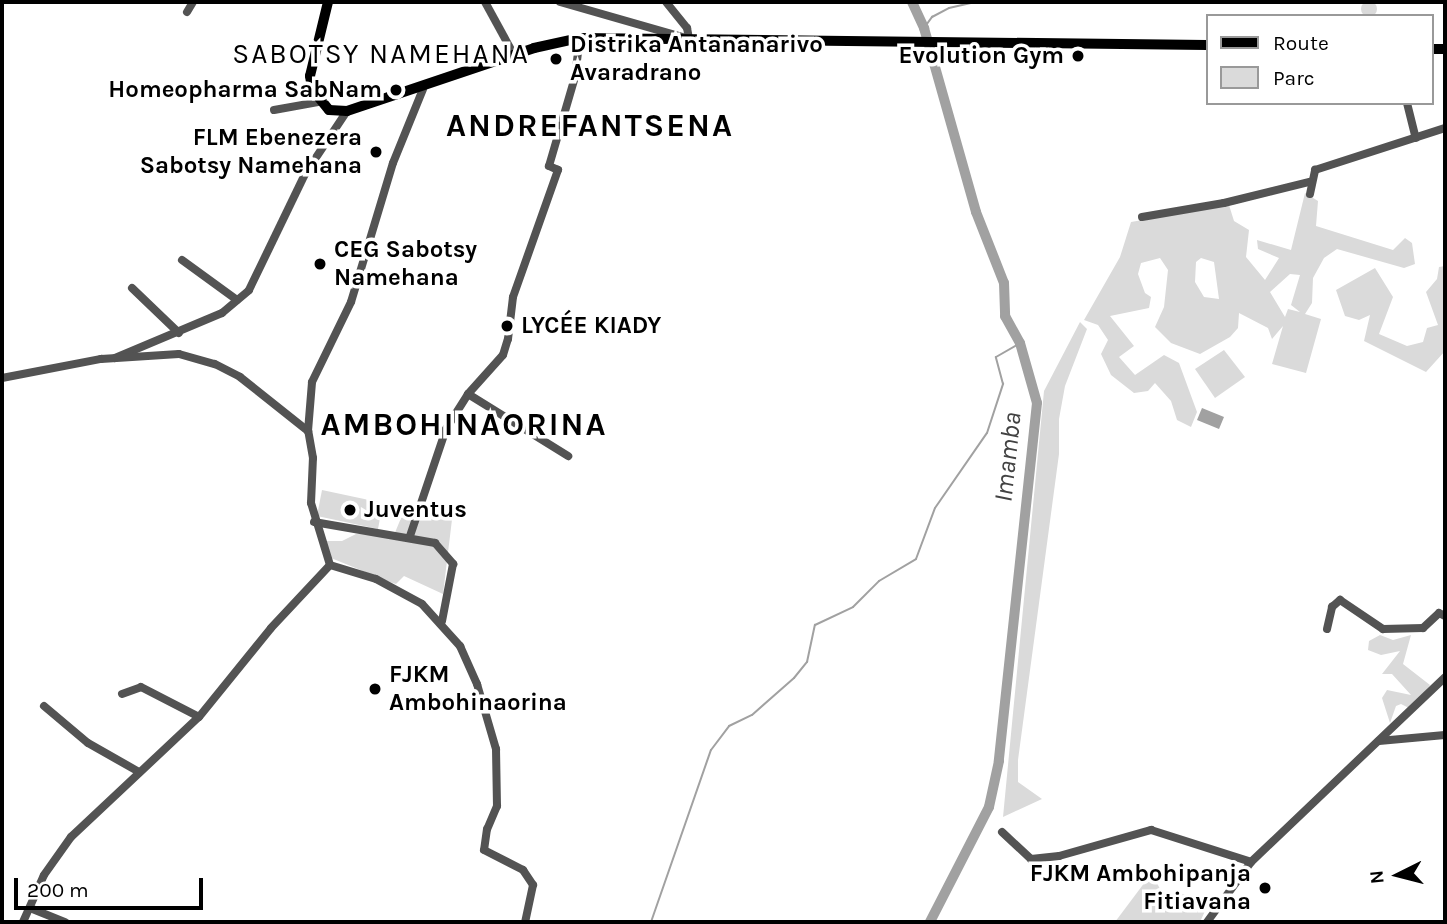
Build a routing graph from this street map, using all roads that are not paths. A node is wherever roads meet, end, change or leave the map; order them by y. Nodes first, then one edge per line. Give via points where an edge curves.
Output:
1 (194, 2) edge
2 (328, 2) edge
3 (485, 2) edge
4 (560, 2) edge
5 (666, 2) edge
6 (187, 12) dead end
7 (580, 38) junction
8 (689, 39) junction
9 (1206, 45) edge
10 (514, 55) junction
11 (423, 89) junction
12 (319, 102) junction
13 (1408, 105) edge
14 (274, 110) dead end
15 (347, 111) junction
16 (1445, 128) edge
17 (1416, 138) junction
18 (1309, 182) junction
19 (1310, 194) dead end
20 (1142, 217) dead end
21 (182, 260) dead end
22 (132, 288) dead end
23 (237, 300) junction
24 (179, 333) junction
25 (115, 358) junction
26 (2, 377) edge
27 (468, 394) junction
28 (308, 431) junction
29 (568, 456) dead end
30 (314, 522) junction
31 (410, 536) junction
32 (330, 565) junction
33 (1445, 616) edge
34 (442, 621) junction
35 (1327, 629) dead end
36 (1445, 677) edge
37 (122, 694) dead end
38 (44, 706) dead end
39 (199, 717) junction
40 (1445, 735) edge
41 (1379, 741) junction
42 (139, 772) junction
43 (1002, 832) dead end
44 (1251, 862) junction
45 (30, 908) junction
46 (23, 922) edge
47 (65, 922) edge
48 (525, 922) edge
49 (1207, 922) edge

1 - 6 street
2 - 12 main road via 310,76
3 - 10 street
4 - 8 street
5 - 8 street via 687,28
7 - 8 main road
7 - 10 main road
7 - 27 street via 575,77 549,166 558,170 513,297 509,339 493,368
8 - 9 main road
10 - 11 main road
11 - 15 main road
11 - 28 street via 393,163 351,303 312,382
12 - 14 street
12 - 15 main road via 329,110
13 - 17 street
15 - 23 street via 305,174 249,290
16 - 17 street
17 - 18 street via 1319,168
18 - 19 street
18 - 20 street
21 - 23 street
22 - 24 street
23 - 24 street via 222,313
24 - 25 street
25 - 26 street
25 - 28 street via 179,354 215,363
27 - 29 street
27 - 31 street via 446,429
28 - 30 street
30 - 31 street
30 - 32 street
31 - 34 street via 435,543 453,564
32 - 34 street via 397,589
32 - 39 street via 271,628
33 - 35 street via 1439,613 1423,628 1383,629 1339,600 1332,607
34 - 48 street via 477,684 496,749 497,806 486,829 484,850 523,870 533,885
36 - 41 street
37 - 39 street via 141,687
38 - 42 street via 88,743
39 - 42 street
40 - 41 street
41 - 44 street
42 - 45 street via 54,857
43 - 44 street via 1031,859 1059,856 1151,830
44 - 49 street
45 - 46 street
45 - 47 street

